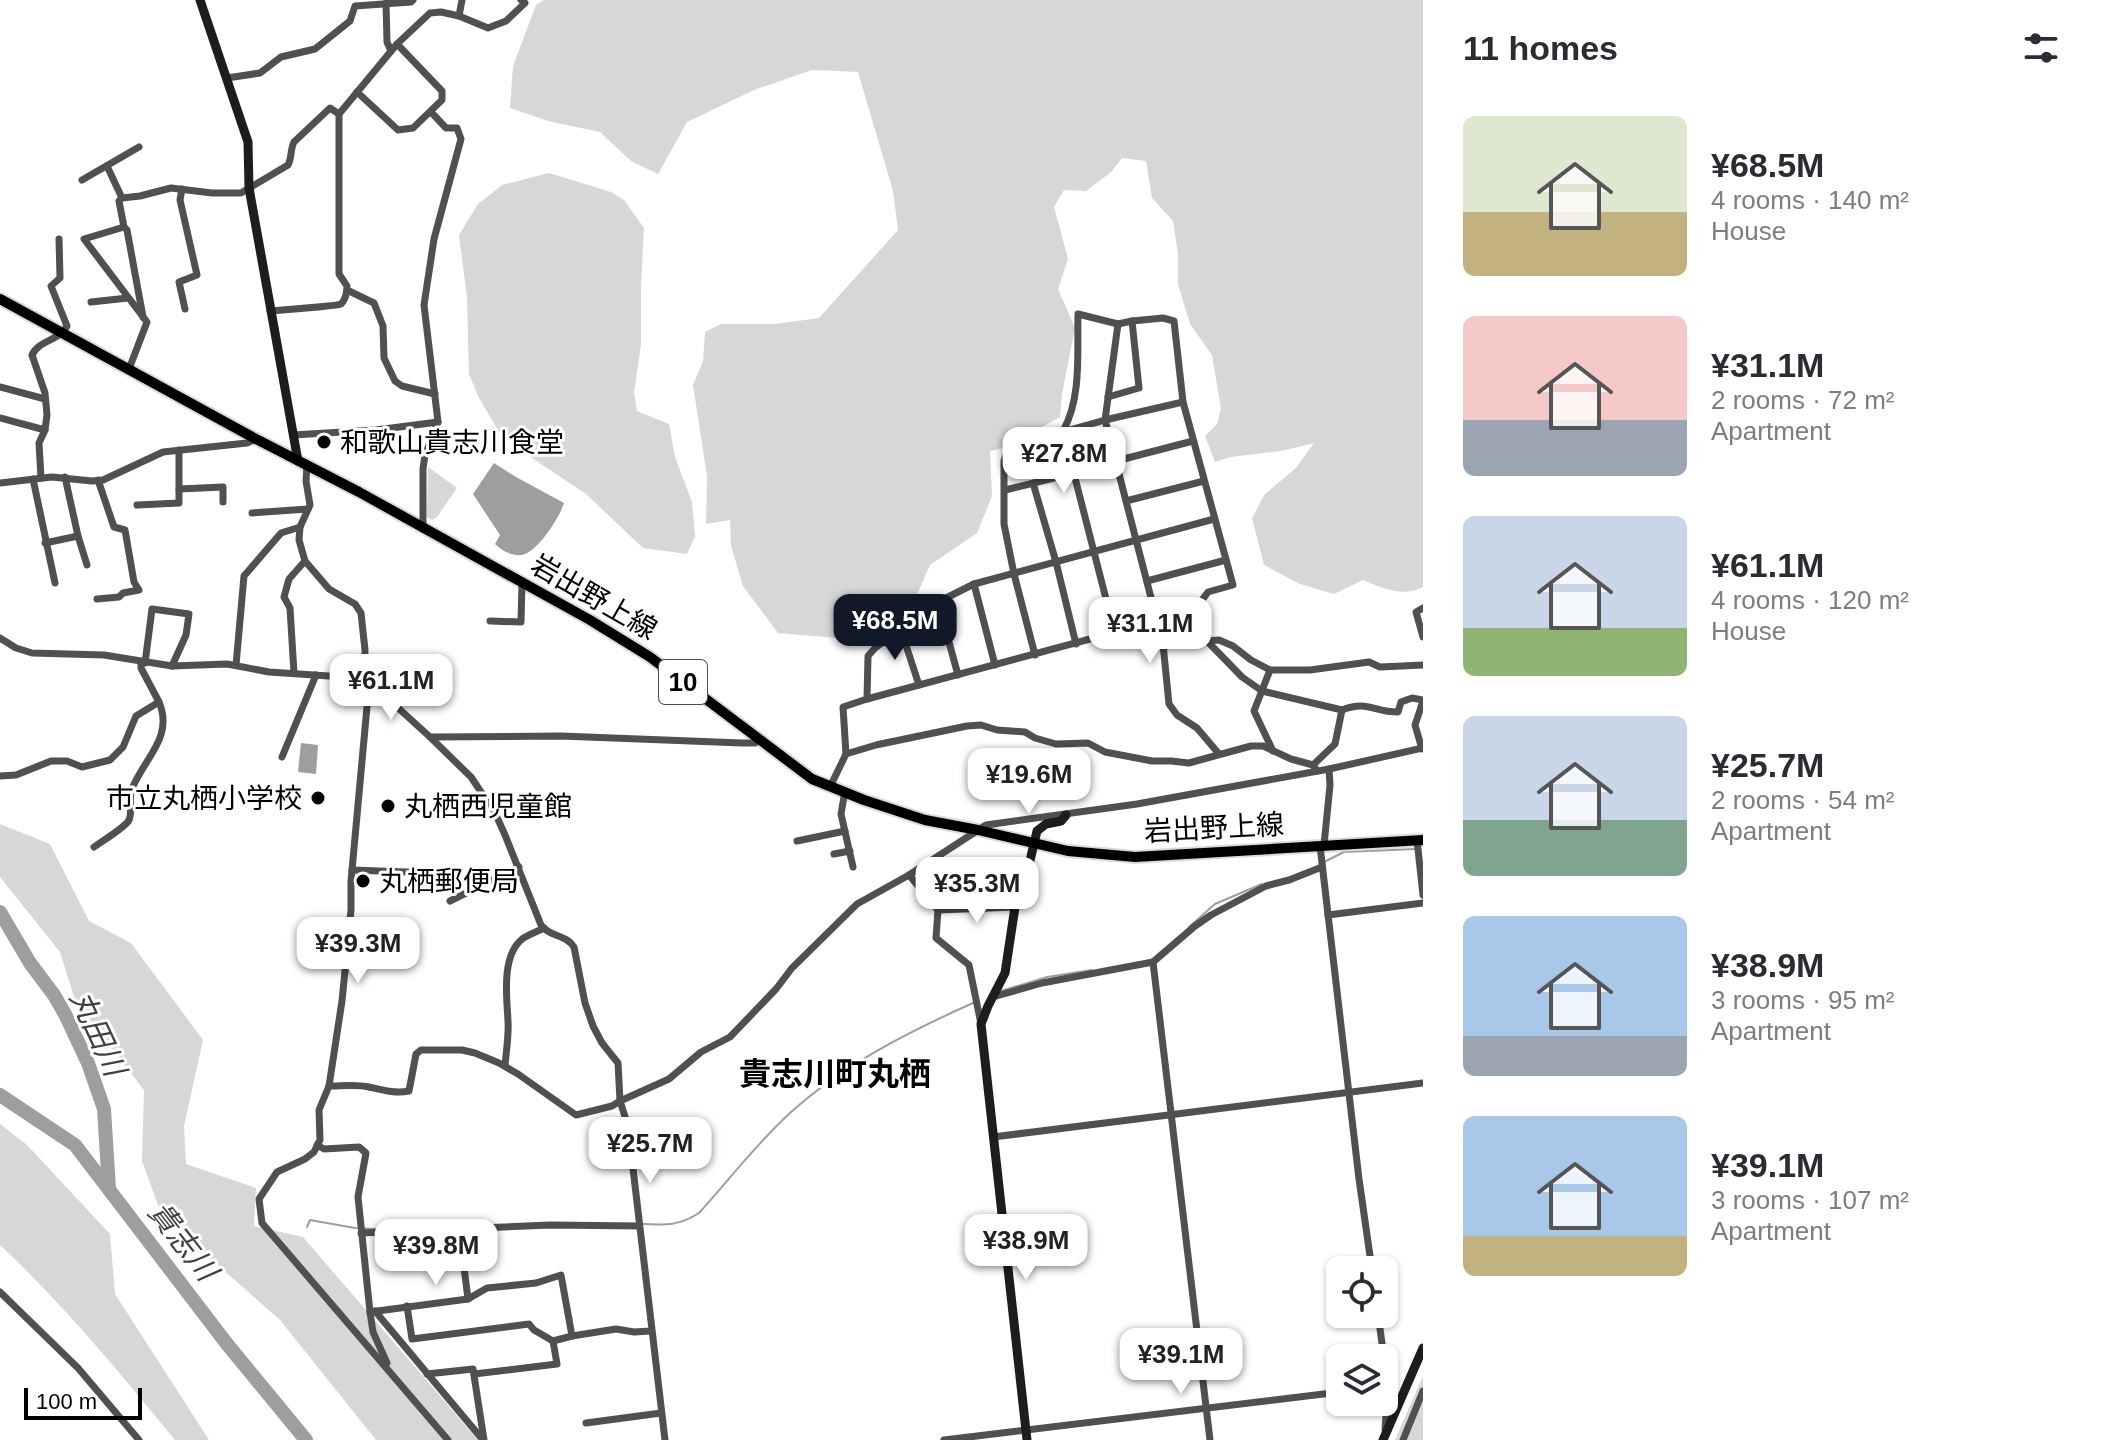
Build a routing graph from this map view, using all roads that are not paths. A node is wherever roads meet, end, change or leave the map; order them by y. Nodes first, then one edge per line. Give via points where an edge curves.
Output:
1 (200, 0) edge
2 (413, 0) edge
3 (462, 0) edge
4 (521, 0) edge
5 (386, 3) junction
6 (459, 16) junction
7 (394, 48) junction
8 (227, 78) junction
9 (357, 92) junction
10 (431, 112) junction
11 (339, 114) junction
12 (139, 147) dead end
13 (107, 166) junction
14 (82, 180) dead end
15 (249, 188) junction
16 (182, 189) junction
17 (122, 198) junction
18 (124, 227) junction
19 (59, 239) dead end
20 (347, 290) junction
21 (128, 298) junction
22 (0, 299) edge
23 (91, 302) dead end
24 (185, 309) dead end
25 (270, 311) junction
26 (143, 317) junction
27 (1132, 321) junction
28 (1118, 324) junction
29 (63, 333) junction
30 (129, 369) junction
31 (0, 387) edge
32 (435, 394) junction
33 (1108, 397) junction
34 (45, 399) junction
35 (1183, 402) junction
36 (0, 418) edge
37 (1105, 420) junction
38 (438, 422) junction
39 (45, 430) junction
40 (1063, 431) junction
41 (293, 435) junction
42 (256, 439) junction
43 (1193, 441) junction
44 (179, 450) junction
45 (1116, 461) junction
46 (303, 463) junction
47 (1074, 473) junction
48 (65, 477) junction
49 (37, 479) junction
50 (98, 480) junction
51 (1204, 481) junction
52 (0, 483) edge
53 (1033, 483) junction
54 (179, 489) junction
55 (1005, 490) junction
56 (1126, 501) junction
57 (223, 502) dead end
58 (137, 505) dead end
59 (308, 509) junction
60 (252, 513) dead end
61 (1214, 519) junction
62 (300, 527) junction
63 (423, 529) junction
64 (78, 536) junction
65 (1137, 540) junction
66 (45, 543) junction
67 (1094, 552) junction
68 (1226, 560) junction
69 (305, 561) junction
70 (1056, 562) junction
71 (87, 565) dead end
72 (1014, 574) junction
73 (1147, 581) junction
74 (55, 583) dead end
75 (522, 583) junction
76 (974, 584) junction
77 (97, 599) dead end
78 (938, 602) junction
79 (1423, 608) edge
80 (1189, 618) junction
81 (490, 621) dead end
82 (1157, 621) junction
83 (901, 630) junction
84 (1115, 634) junction
85 (1423, 637) edge
86 (0, 638) edge
87 (1207, 641) junction
88 (1076, 644) junction
89 (1035, 655) junction
90 (143, 662) junction
91 (236, 665) junction
92 (995, 665) junction
93 (1423, 665) edge
94 (172, 666) junction
95 (1270, 670) junction
96 (294, 673) junction
97 (316, 675) junction
98 (958, 675) junction
99 (367, 684) junction
100 (919, 685) junction
101 (1262, 691) junction
102 (867, 699) junction
103 (1423, 700) edge
104 (159, 702) junction
105 (1342, 710) junction
106 (430, 737) junction
107 (760, 740) junction
108 (1422, 748) edge
109 (1273, 751) junction
110 (846, 754) junction
111 (1219, 754) junction
112 (282, 757) dead end
113 (1315, 768) junction
114 (1329, 769) junction
115 (0, 776) edge
116 (831, 785) junction
117 (845, 791) junction
118 (1066, 815) junction
119 (978, 830) junction
120 (845, 831) junction
121 (1420, 840) edge
122 (797, 841) dead end
123 (1035, 843) junction
124 (1322, 846) junction
125 (94, 847) dead end
126 (850, 851) junction
127 (834, 854) dead end
128 (519, 867) junction
129 (853, 867) dead end
130 (1322, 867) junction
131 (352, 870) junction
132 (909, 875) junction
133 (442, 888) dead end
134 (1423, 895) edge
135 (450, 901) dead end
136 (1423, 903) edge
137 (1015, 907) junction
138 (938, 910) junction
139 (1328, 915) junction
140 (544, 928) junction
141 (1153, 962) junction
142 (993, 997) junction
143 (981, 1024) junction
144 (505, 1066) junction
145 (1423, 1083) edge
146 (329, 1086) junction
147 (1351, 1093) junction
148 (620, 1101) junction
149 (1172, 1116) junction
150 (993, 1137) junction
151 (317, 1145) junction
152 (639, 1226) junction
153 (459, 1228) junction
154 (361, 1233) junction
155 (1370, 1256) edge
156 (0, 1292) edge
157 (468, 1299) junction
158 (407, 1306) junction
159 (372, 1312) junction
160 (651, 1331) junction
161 (572, 1336) junction
162 (412, 1339) junction
163 (553, 1341) junction
164 (1423, 1348) edge
165 (416, 1360) junction
166 (388, 1369) junction
167 (427, 1374) junction
168 (474, 1374) junction
169 (1423, 1391) edge
170 (1326, 1394) edge
171 (1206, 1409) junction
172 (661, 1413) junction
173 (1385, 1416) edge
174 (586, 1423) dead end
175 (1026, 1435) edge
176 (1384, 1438) edge
177 (139, 1440) edge
178 (448, 1440) edge
179 (483, 1440) edge
180 (665, 1440) edge
181 (944, 1440) edge
182 (1210, 1440) edge
183 (1403, 1440) edge

1 - 8 street
2 - 5 street
3 - 6 street
4 - 6 street via 525,3 506,21 488,28
5 - 7 street via 387,42
5 - 8 street via 355,6 350,21 315,49 281,57 260,73
6 - 7 street via 430,13
7 - 9 street
7 - 10 street via 442,91 442,100
8 - 15 street via 248,142
9 - 10 street via 398,130 413,128
9 - 11 street
10 - 32 street via 446,128 457,128 461,139 434,239 424,305
11 - 15 street via 330,108 294,142 288,165
11 - 20 street via 339,274
12 - 13 street
13 - 14 street
13 - 17 street
15 - 16 street via 241,193
15 - 25 street
16 - 17 street
16 - 24 street via 197,275 179,282
17 - 18 street
18 - 21 street via 84,239
18 - 26 street
19 - 29 street via 60,278 51,286 67,326
20 - 25 street via 339,305
20 - 32 street via 374,303 383,326 384,358 395,381
21 - 23 street
21 - 26 street
22 - 29 main road, 岩出野上線 / 10
25 - 41 street
26 - 30 street via 147,322
27 - 28 street
27 - 33 street via 1139,388
27 - 35 street via 1174,321
28 - 33 street
28 - 40 street via 1078,314 1077,371 1071,417
29 - 30 main road, 岩出野上線 / 10
29 - 34 street via 36,347 32,355
30 - 42 main road, 岩出野上線 / 10
31 - 34 street
32 - 38 street
33 - 37 street
34 - 39 street
35 - 37 street
35 - 43 street
36 - 39 street
37 - 40 street
37 - 45 street
38 - 41 street
38 - 63 street via 423,469
39 - 49 street
40 - 47 street
40 - 55 street via 1009,447
41 - 46 street
42 - 44 street
42 - 46 main road, 岩出野上線 / 10
43 - 45 street
43 - 51 street
44 - 50 street
44 - 54 street
45 - 56 street
46 - 59 street
46 - 63 main road, 岩出野上線 / 10
47 - 53 street
47 - 67 street
48 - 49 street
48 - 50 street
48 - 64 street
49 - 52 street
49 - 66 street
50 - 77 street via 114,527 125,530 139,590
51 - 56 street
51 - 61 street
53 - 55 street
53 - 70 street
54 - 57 street via 223,487
54 - 58 street via 179,503
55 - 72 street via 1004,524
56 - 65 street
59 - 60 street
59 - 62 street
61 - 65 street
61 - 68 street
62 - 69 street
62 - 91 street via 281,533 244,576
63 - 75 main road, 岩出野上線 / 10
64 - 66 street
64 - 71 street
65 - 67 street
65 - 73 street
66 - 74 street
67 - 70 street
67 - 84 street
68 - 73 street
68 - 80 street via 1233,585 1208,592
69 - 96 street via 289,579 284,597 290,608
69 - 99 street via 329,589 361,613
70 - 72 street
70 - 88 street
72 - 76 street
72 - 89 street
73 - 82 street
75 - 81 street via 521,622
75 - 107 main road, 岩出野上線 / 10 via 650,657
76 - 78 street
76 - 92 street
78 - 83 street
78 - 98 street
79 - 85 street via 1416,612
80 - 82 street
80 - 87 street
82 - 84 street
82 - 111 street via 1169,704
83 - 100 street
83 - 102 street via 868,656
84 - 88 street
86 - 90 street via 32,653
87 - 95 street via 1233,646
87 - 101 street
88 - 89 street
89 - 92 street
90 - 94 street
90 - 94 street via 152,609 189,614
90 - 104 street via 141,668
91 - 94 street
91 - 96 street
92 - 98 street
93 - 95 street via 1380,667 1369,662
95 - 101 street
96 - 97 street
97 - 99 street
97 - 112 street
98 - 100 street
99 - 106 street
99 - 131 street
100 - 102 street
101 - 105 street
101 - 109 street via 1254,711
102 - 110 street via 843,707
103 - 105 street via 1401,702 1398,712 1364,704
103 - 108 street via 1415,725
104 - 115 street via 136,716 123,747 110,760 82,767 51,761
104 - 125 street via 161,737 130,793 130,818
105 - 113 street via 1335,744
106 - 107 street
106 - 128 street via 492,806
107 - 116 main road, 岩出野上線 / 10 via 812,779
108 - 114 street
109 - 111 street via 1251,746
109 - 113 street
110 - 111 street via 981,725 1025,732 1056,744 1088,743 1105,752 1152,761 1189,763
110 - 116 street
113 - 114 street
113 - 118 street
114 - 124 street
116 - 117 main road, 岩出野上線 / 10
117 - 119 main road, 岩出野上線 / 10 via 906,815
117 - 120 street
118 - 119 street
118 - 123 street via 1037,831
119 - 123 main road, 岩出野上線 / 10
119 - 132 street
120 - 122 street
120 - 126 street
121 - 124 main road, 岩出野上線 / 10
121 - 134 street
123 - 124 main road, 岩出野上線 / 10 via 1135,857
123 - 137 street
124 - 130 street
126 - 127 street
126 - 129 street
128 - 135 street
128 - 140 street
130 - 139 street
130 - 141 street via 1266,886 1211,915
131 - 133 street via 434,873
131 - 146 street
132 - 138 street
132 - 148 street via 857,904 730,1037 701,1052 669,1079
136 - 139 street
137 - 138 street
137 - 142 street via 1005,973
138 - 143 street via 936,938 969,965
139 - 147 street
140 - 144 street via 520,941 512,954
140 - 148 street via 574,947 593,1026 618,1063
141 - 142 street
141 - 149 street
142 - 143 street
143 - 150 street
144 - 146 street via 462,1050 421,1050 409,1091
144 - 148 street via 576,1115
145 - 147 street
146 - 151 street via 319,1110
147 - 149 street
147 - 155 street
148 - 152 street via 628,1126
149 - 150 street
149 - 171 street
150 - 175 street
151 - 154 street via 359,1147 366,1153 358,1197
151 - 166 street via 305,1159 277,1172 259,1199 262,1223
152 - 153 street
152 - 160 street
153 - 154 street
153 - 157 street
154 - 159 street
156 - 177 street via 69,1358
157 - 158 street
157 - 161 street via 487,1288 561,1275
158 - 159 street
158 - 162 street
159 - 165 street
159 - 166 street via 373,1332
160 - 161 street via 616,1329
160 - 172 street
161 - 163 street
162 - 163 street via 529,1324
162 - 165 street
163 - 168 street via 557,1364
164 - 176 street
165 - 167 street
166 - 178 street
167 - 168 street via 473,1369
167 - 179 street
168 - 179 street
169 - 183 street
170 - 171 street
171 - 175 street
171 - 182 street
172 - 174 street
172 - 180 street
173 - 176 street
175 - 181 street

